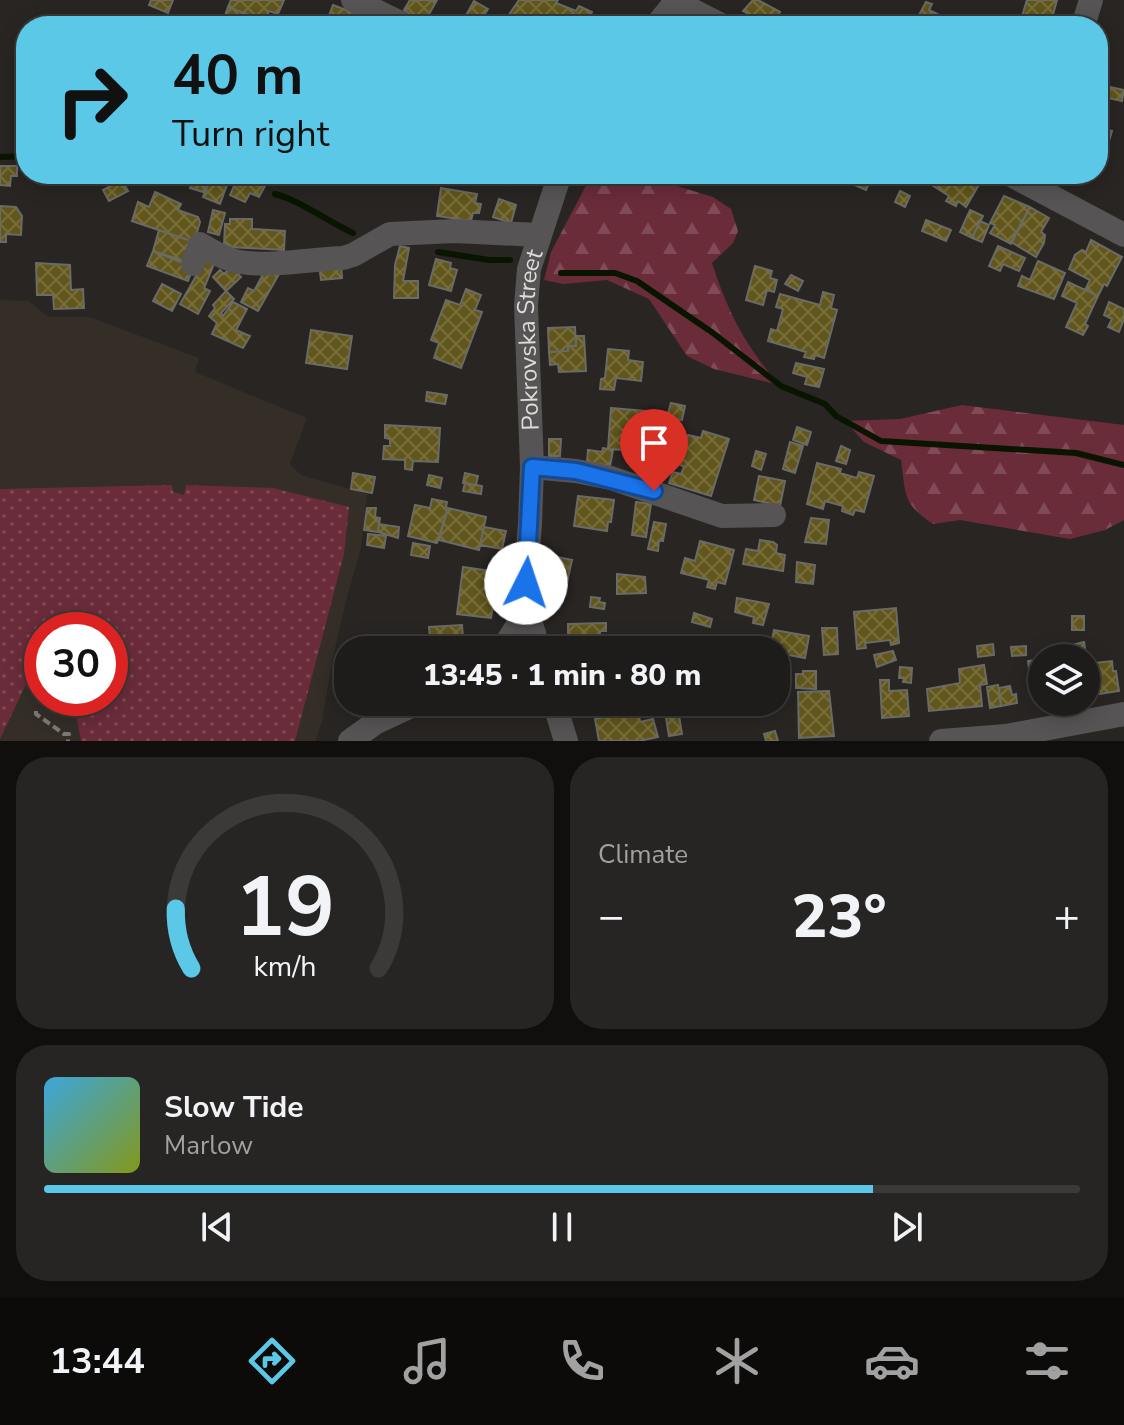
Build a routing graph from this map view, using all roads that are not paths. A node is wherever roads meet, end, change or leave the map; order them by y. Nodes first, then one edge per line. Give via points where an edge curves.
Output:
1 (353, 0) edge
2 (676, 1) edge
3 (386, 16) edge
4 (704, 16) edge
5 (545, 184) edge
6 (555, 184) edge
7 (1027, 184) edge
8 (1046, 184) edge
9 (1060, 202) junction
10 (532, 235) junction
11 (1124, 235) edge
12 (199, 245) dead end
13 (532, 467) junction
14 (774, 515) dead end
15 (524, 601) junction
16 (511, 636) edge
17 (535, 636) edge
18 (1124, 714) edge
19 (390, 716) edge
20 (558, 716) edge
21 (1006, 738) edge
22 (350, 741) edge
23 (566, 741) edge
24 (941, 741) edge

1 - 3 street
2 - 4 street
5 - 10 street
6 - 10 street, Pokrovska Street
7 - 9 street
8 - 9 street
9 - 11 street
10 - 12 street via 390,234 343,258 264,263 242,263
10 - 13 street, Pokrovska Street via 526,305
13 - 14 street via 611,478 722,516
13 - 15 street, Pokrovska Street
15 - 16 street, Pokrovska Street
15 - 17 street
18 - 21 street
19 - 22 street
20 - 23 street
21 - 24 street

